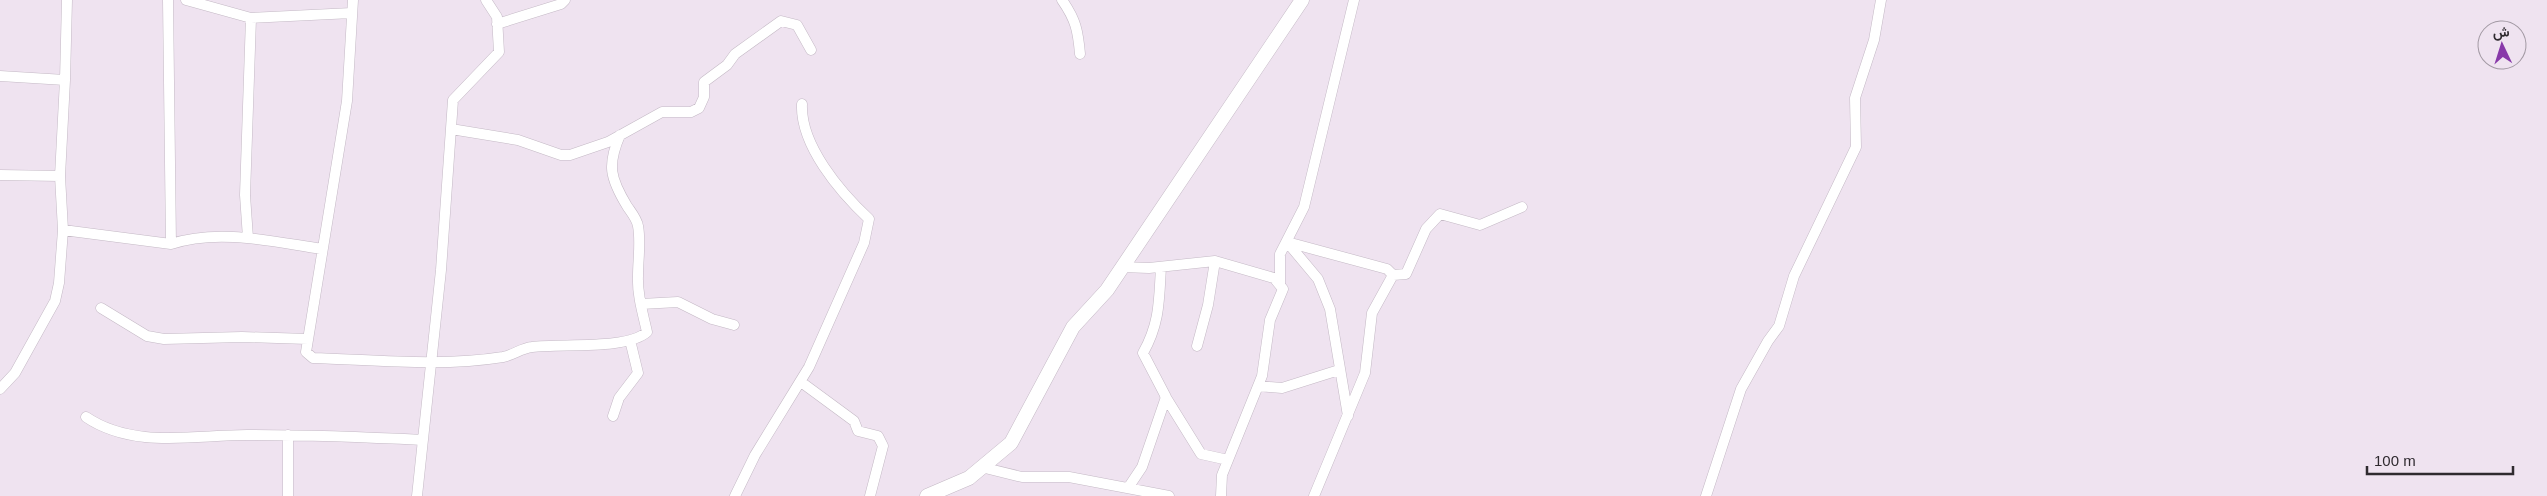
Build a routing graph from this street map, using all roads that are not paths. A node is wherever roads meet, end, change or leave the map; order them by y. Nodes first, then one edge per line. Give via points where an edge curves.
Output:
1 (67, 0) edge
2 (168, 0) edge
3 (186, 0) edge
4 (353, 0) edge
5 (486, 0) edge
6 (565, 0) edge
7 (1062, 0) edge
8 (1302, 0) edge
9 (1354, 0) edge
10 (1881, 0) edge
11 (352, 13) junction
12 (251, 18) junction
13 (497, 24) junction
14 (811, 50) dead end
15 (1080, 54) dead end
16 (0, 76) edge
17 (65, 80) junction
18 (802, 104) dead end
19 (451, 129) junction
20 (620, 135) junction
21 (0, 175) edge
22 (60, 176) junction
23 (1522, 207) dead end
24 (63, 230) junction
25 (248, 238) junction
26 (1286, 242) junction
27 (171, 244) junction
28 (322, 249) junction
29 (1215, 261) junction
30 (1122, 267) junction
31 (1161, 267) junction
32 (1393, 274) junction
33 (1280, 285) junction
34 (641, 304) junction
35 (101, 308) dead end
36 (734, 325) dead end
37 (308, 340) junction
38 (630, 340) junction
39 (1197, 346) dead end
40 (431, 363) junction
41 (1339, 370) junction
42 (801, 382) junction
43 (1258, 386) junction
44 (0, 389) edge
45 (1165, 396) junction
46 (614, 416) dead end
47 (1348, 417) junction
48 (86, 418) dead end
49 (288, 435) junction
50 (423, 440) junction
51 (1228, 460) junction
52 (982, 467) junction
53 (1131, 491) edge
54 (288, 496) edge
55 (417, 496) edge
56 (735, 496) edge
57 (870, 496) edge
58 (926, 496) edge
59 (1169, 496) edge
60 (1221, 496) edge
61 (1314, 496) edge
62 (1706, 496) edge

1 - 17 street
2 - 27 street
3 - 12 street
4 - 11 street
5 - 13 street via 497,17
6 - 13 street
7 - 15 street via 1079,31
8 - 30 street
9 - 26 street via 1304,207
10 - 62 street via 1874,40 1855,98 1856,147 1794,276 1780,326 1741,389
11 - 12 street
11 - 28 street via 347,100
12 - 25 street via 245,195
13 - 19 street via 499,52 453,100
14 - 20 street via 797,25 781,21 735,54 727,65 704,82 704,97 699,108 686,113 662,112
16 - 17 street
17 - 22 street
18 - 42 street via 804,127 825,167 847,198 868,219 864,243
19 - 20 street via 532,143 561,155 582,152
19 - 40 street
20 - 34 street via 611,157 613,181 638,224
21 - 22 street
22 - 24 street
23 - 32 street via 1480,224 1440,214 1426,229 1406,274
24 - 27 street
24 - 44 street via 55,301 15,373
25 - 27 street via 188,238
25 - 28 street
26 - 32 street via 1386,269
26 - 33 street via 1280,254
26 - 41 street via 1318,279 1330,308
28 - 37 street
29 - 31 street
29 - 33 street via 1274,278
29 - 39 street
30 - 31 street
30 - 52 street via 1108,290 1073,327 1011,442
31 - 45 street via 1154,334 1143,353
32 - 47 street via 1372,313 1365,372
33 - 43 street via 1283,289 1270,320
34 - 36 street via 678,302 712,319
34 - 38 street via 647,332 641,338
35 - 37 street via 147,336 164,339 242,337
37 - 40 street via 306,352 313,358
38 - 40 street via 530,347 504,356
38 - 46 street via 638,373 619,398
40 - 50 street
41 - 43 street via 1282,388
41 - 47 street
42 - 56 street via 755,456
42 - 57 street via 854,421 858,431 878,436 883,446
43 - 51 street
45 - 51 street via 1201,454
45 - 53 street
47 - 61 street
48 - 49 street via 100,427 146,438
49 - 50 street
49 - 54 street
50 - 55 street
51 - 60 street via 1222,475
52 - 53 street via 1022,476 1069,477
52 - 58 street via 968,478
53 - 59 street

